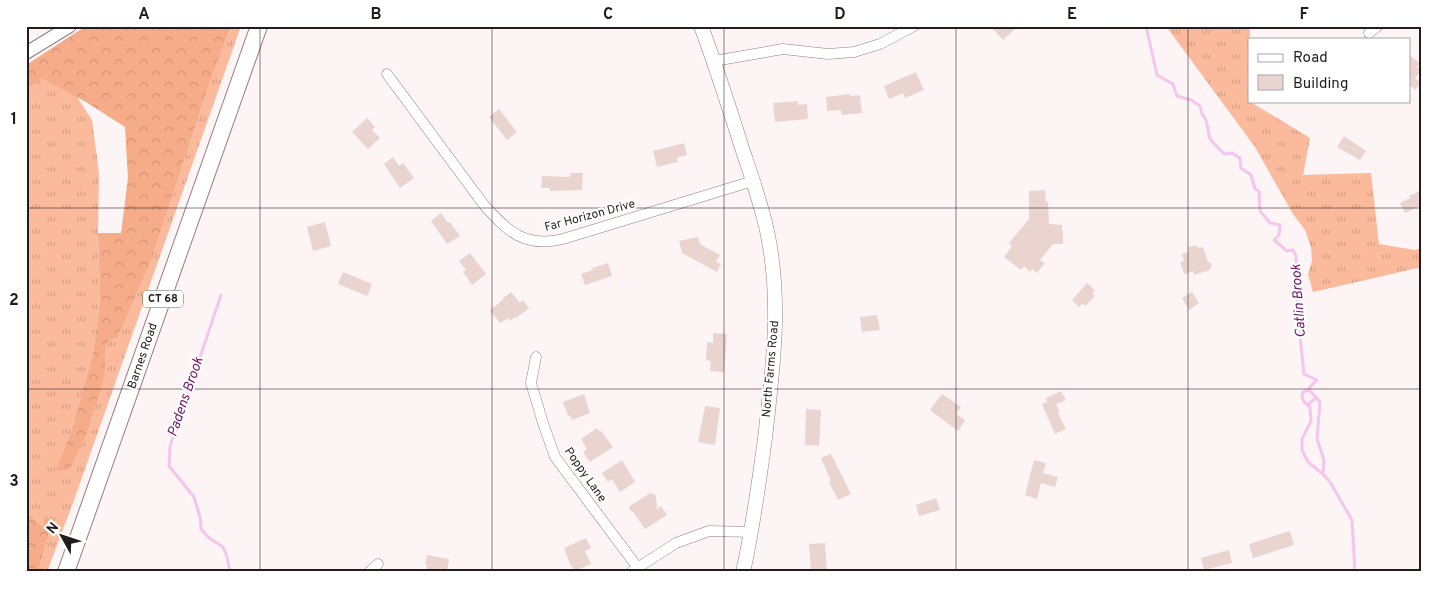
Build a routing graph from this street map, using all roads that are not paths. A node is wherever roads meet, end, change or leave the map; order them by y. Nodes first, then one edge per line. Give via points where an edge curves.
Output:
1 (70, 26) edge
2 (258, 26) edge
3 (701, 26) edge
4 (914, 26) edge
5 (26, 53) edge
6 (714, 61) junction
7 (387, 74) dead end
8 (753, 181) junction
9 (536, 357) dead end
10 (751, 532) junction
11 (378, 564) dead end
12 (634, 570) edge
13 (66, 572) edge
14 (369, 572) edge
15 (743, 572) edge

1 - 5 street
2 - 13 main road, Barnes Road / CT 68
3 - 6 main road, North Farms Road
4 - 6 street via 880,44 854,52 828,54 783,49
6 - 8 main road, North Farms Road
7 - 8 street, Far Horizon Drive via 484,205 509,230 528,239 548,242
8 - 10 main road, North Farms Road via 767,231 776,326 774,367
9 - 12 street, Poppy Lane via 531,383 555,456
10 - 12 street via 709,531 676,543
10 - 15 main road, North Farms Road
11 - 14 street

